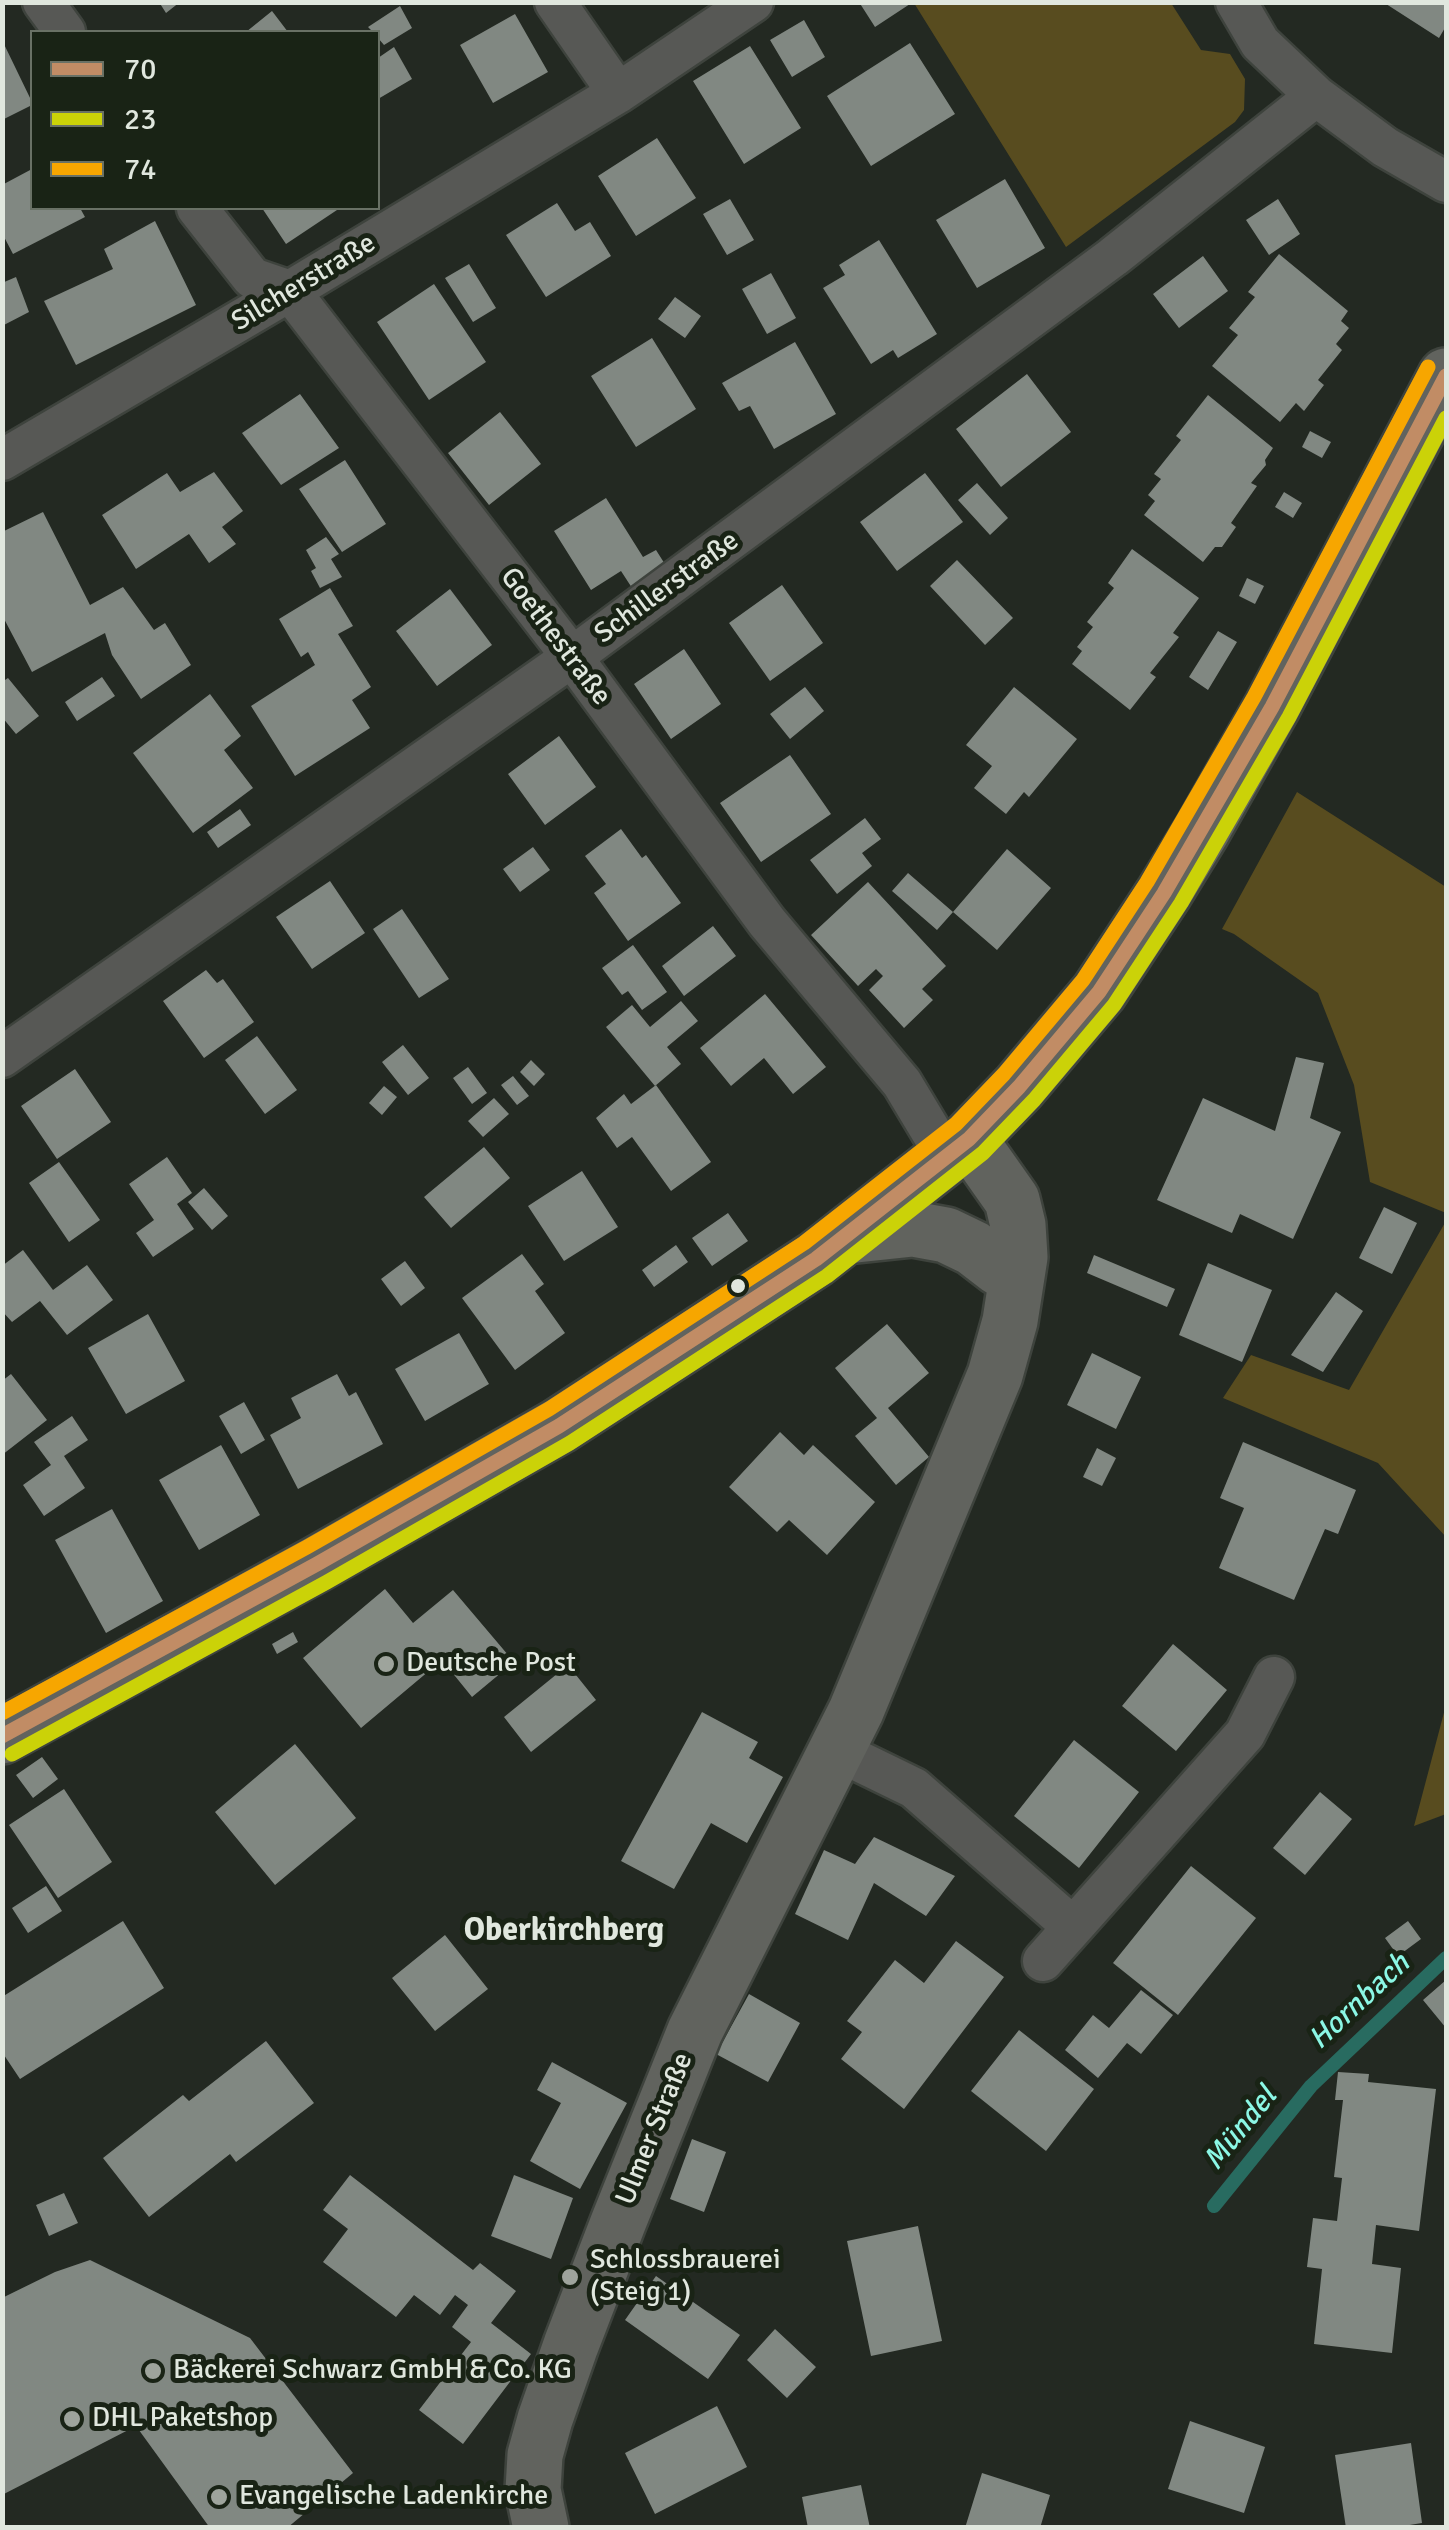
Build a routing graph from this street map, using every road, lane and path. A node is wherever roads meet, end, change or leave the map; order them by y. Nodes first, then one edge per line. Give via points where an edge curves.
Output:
1 (43, 2) edge
2 (554, 2) edge
3 (753, 2) edge
4 (1236, 2) edge
5 (64, 30) edge
6 (618, 93) junction
7 (1316, 96) junction
8 (1446, 182) edge
9 (199, 210) edge
10 (290, 291) junction
11 (1446, 376) edge
12 (2, 460) edge
13 (572, 657) junction
14 (2, 1057) edge
15 (958, 1148) junction
16 (847, 1236) junction
17 (998, 1268) junction
18 (1010, 1321) junction
19 (1274, 1677) dead end
20 (2, 1736) edge
21 (838, 1751) junction
22 (1073, 1927) junction
23 (1043, 1961) dead end
24 (540, 2528) edge

1 - 5 street
2 - 6 street
3 - 6 street, Silcherstraße
4 - 7 street via 1260,43
6 - 10 street, Silcherstraße
7 - 8 street
7 - 13 street, Schillerstraße via 1113,257
9 - 10 street, Goethestraße via 252,278
10 - 12 street, Silcherstraße
10 - 13 street, Goethestraße
11 - 15 main road via 1174,878 1099,992
13 - 14 street, Schillerstraße
13 - 15 street, Goethestraße via 767,922
15 - 16 main road
15 - 17 main road, Ulmer Straße
15 - 18 main road, Ulmer Straße via 1012,1200 1020,1257
16 - 17 main road via 913,1229 974,1248
16 - 20 main road via 559,1426
17 - 18 main road, Ulmer Straße
18 - 21 main road, Ulmer Straße via 995,1375
19 - 22 street via 1245,1734
21 - 22 street via 914,1788
21 - 24 main road, Ulmer Straße via 696,2031 582,2314 535,2455
22 - 23 street

